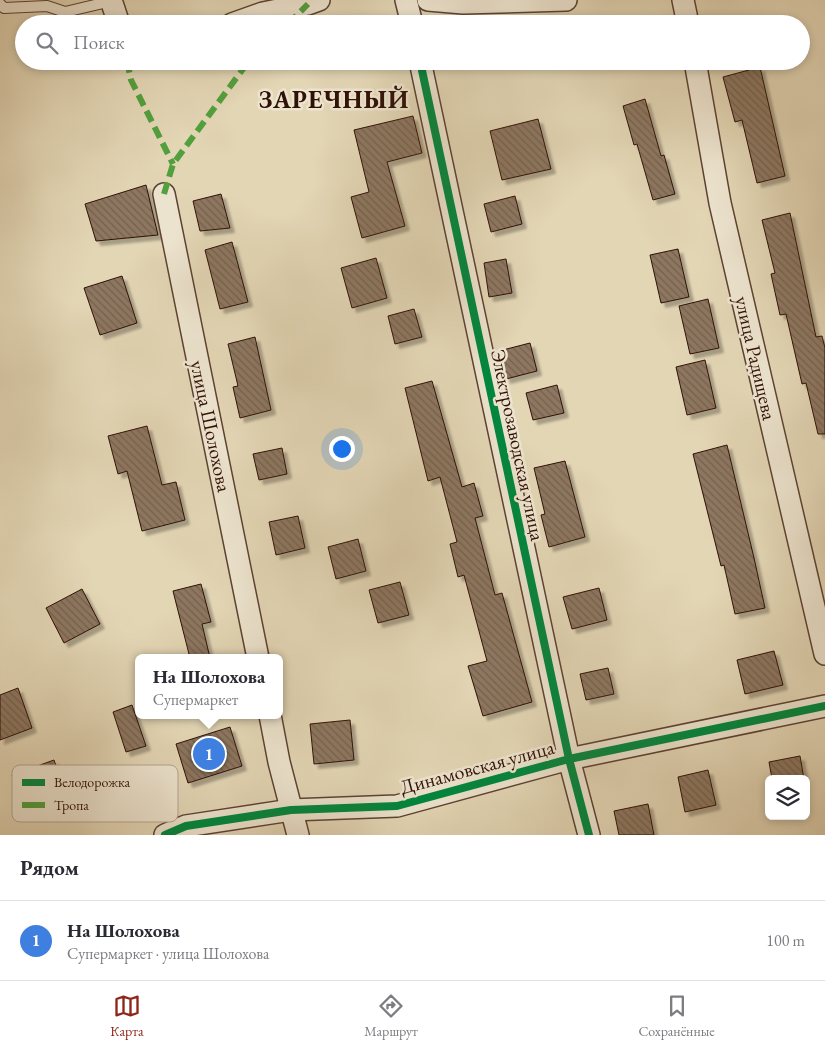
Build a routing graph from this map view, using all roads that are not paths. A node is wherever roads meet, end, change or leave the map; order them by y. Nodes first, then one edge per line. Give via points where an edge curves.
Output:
1 (112, 0) edge
2 (319, 0) edge
3 (406, 0) edge
4 (428, 0) edge
5 (566, 0) edge
6 (683, 0) edge
7 (0, 4) edge
8 (116, 15) edge
9 (257, 15) edge
10 (410, 15) edge
11 (686, 15) edge
12 (422, 70) edge
13 (697, 70) edge
14 (164, 194) dead end
15 (257, 654) edge
16 (825, 654) edge
17 (825, 706) edge
18 (271, 719) edge
19 (569, 759) junction
20 (291, 810) junction
21 (165, 835) edge
22 (298, 835) edge
23 (589, 835) edge

1 - 7 lane via 65,12 47,6 4,8
1 - 8 street
2 - 9 street
3 - 10 street
4 - 5 street via 463,3
6 - 11 street
12 - 19 street, Электрозаводская улица
13 - 16 street, улица Радищева via 720,203
14 - 15 street, улица Шолохова
17 - 19 street, Динамовская улица
18 - 20 street
19 - 20 street, Динамовская улица via 397,806
19 - 23 street, Электрозаводская улица
20 - 21 street, Динамовская улица via 186,826
20 - 22 street

